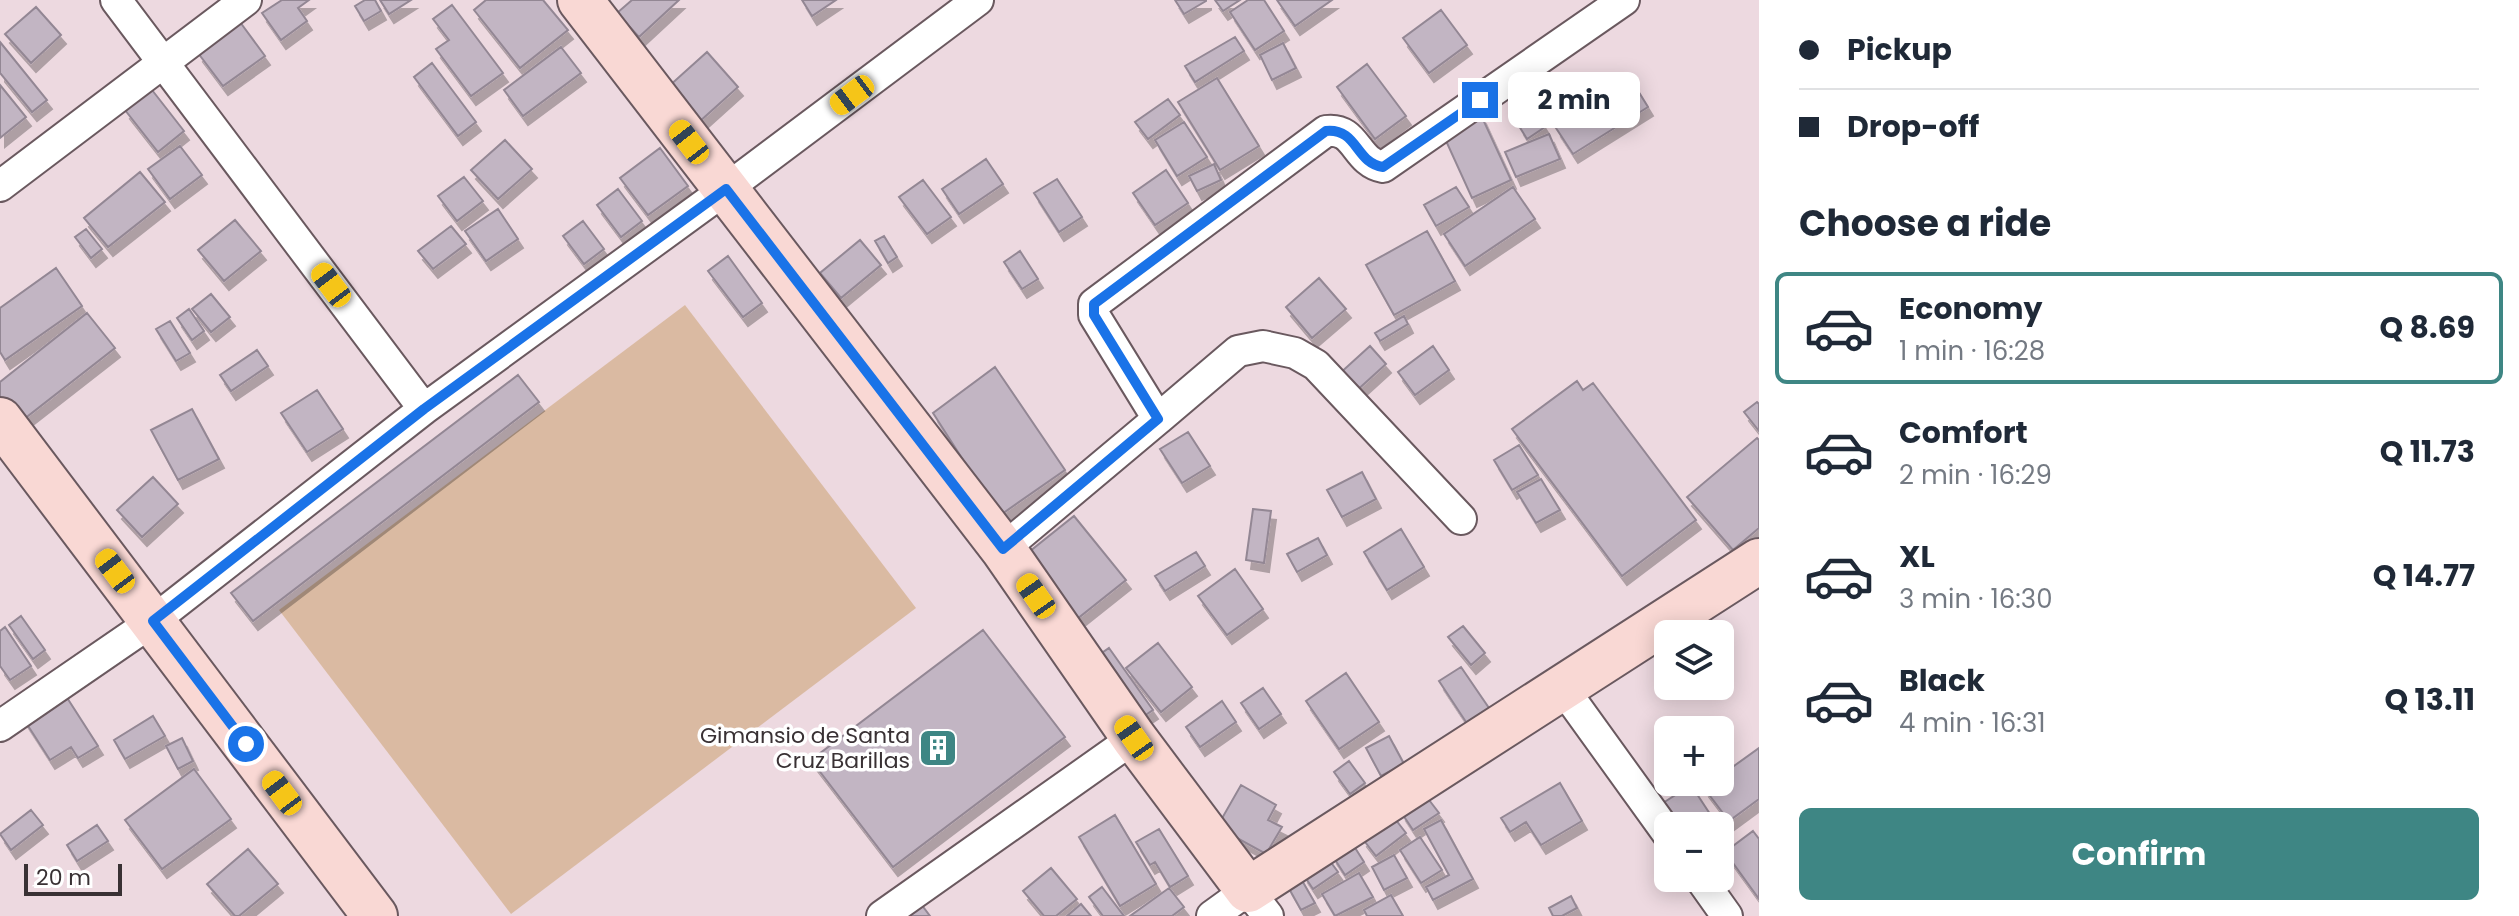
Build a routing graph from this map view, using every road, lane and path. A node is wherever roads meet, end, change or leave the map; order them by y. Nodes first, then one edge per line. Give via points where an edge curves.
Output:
1 (116, 0) edge
2 (246, 0) edge
3 (580, 0) edge
4 (978, 0) edge
5 (1624, 0) edge
6 (162, 63) junction
7 (0, 186) edge
8 (726, 189) junction
9 (424, 409) junction
10 (1158, 419) junction
11 (0, 420) edge
12 (1461, 519) dead end
13 (1003, 549) junction
14 (1759, 561) edge
15 (153, 621) junction
16 (1562, 687) junction
17 (0, 726) edge
18 (1134, 738) junction
19 (1654, 815) edge
20 (1710, 892) edge
21 (1258, 903) edge
22 (375, 916) edge
23 (882, 916) edge
24 (1212, 916) edge
25 (1727, 916) edge

1 - 6 street
2 - 6 street
3 - 8 street
4 - 8 street
5 - 10 street via 1383,167 1368,161 1345,133 1326,131 1094,304 1094,315
6 - 7 street
6 - 9 street
8 - 9 street
8 - 13 street
9 - 15 street
10 - 12 street via 1238,351 1263,346 1295,353 1325,373
10 - 13 street
11 - 15 street
13 - 18 street
14 - 16 street
15 - 17 street
15 - 22 street
16 - 19 street
16 - 21 street
18 - 21 street
18 - 23 street
20 - 25 street
21 - 24 street

